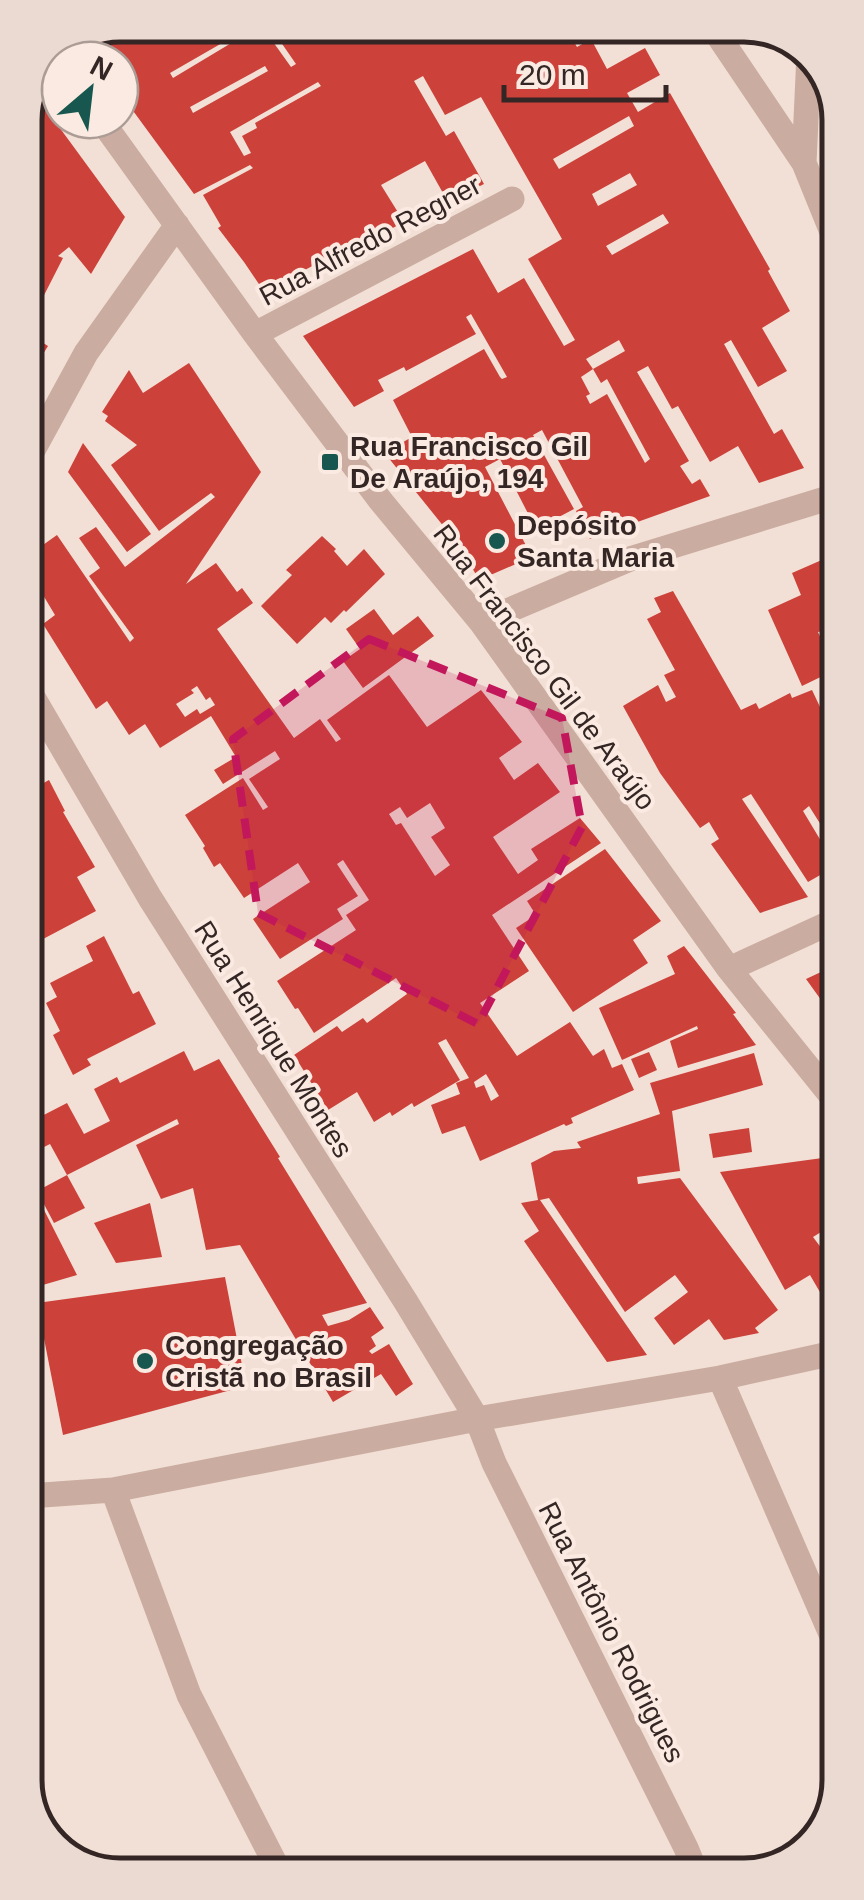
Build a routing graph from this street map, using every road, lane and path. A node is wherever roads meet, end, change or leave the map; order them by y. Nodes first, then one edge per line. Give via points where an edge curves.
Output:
1 (723, 43) edge
2 (808, 77) edge
3 (115, 140) edge
4 (804, 162) junction
5 (512, 199) dead end
6 (822, 207) edge
7 (177, 225) junction
8 (255, 334) junction
9 (43, 432) edge
10 (822, 500) edge
11 (481, 622) junction
12 (43, 714) edge
13 (822, 926) edge
14 (730, 969) junction
15 (822, 1085) edge
16 (822, 1356) edge
17 (720, 1378) junction
18 (477, 1419) junction
19 (113, 1490) junction
20 (42, 1495) edge
21 (822, 1613) edge
22 (271, 1857) edge
23 (689, 1858) edge

1 - 4 street
2 - 4 street
3 - 7 street, Rua Francisco Gil de Araújo
4 - 6 street
5 - 8 street, Rua Alfredo Regner
7 - 8 street, Rua Francisco Gil de Araújo
7 - 9 street via 86,353
8 - 11 street, Rua Francisco Gil de Araújo
10 - 11 street via 630,559
11 - 14 street, Rua Francisco Gil de Araújo
12 - 18 street, Rua Henrique Montes via 150,898
13 - 14 street
14 - 15 street, Rua Francisco Gil de Araújo
16 - 17 street
17 - 18 street
17 - 21 street
18 - 19 street
18 - 23 street, Rua Antônio Rodrigues
19 - 20 street
19 - 22 street via 189,1695

